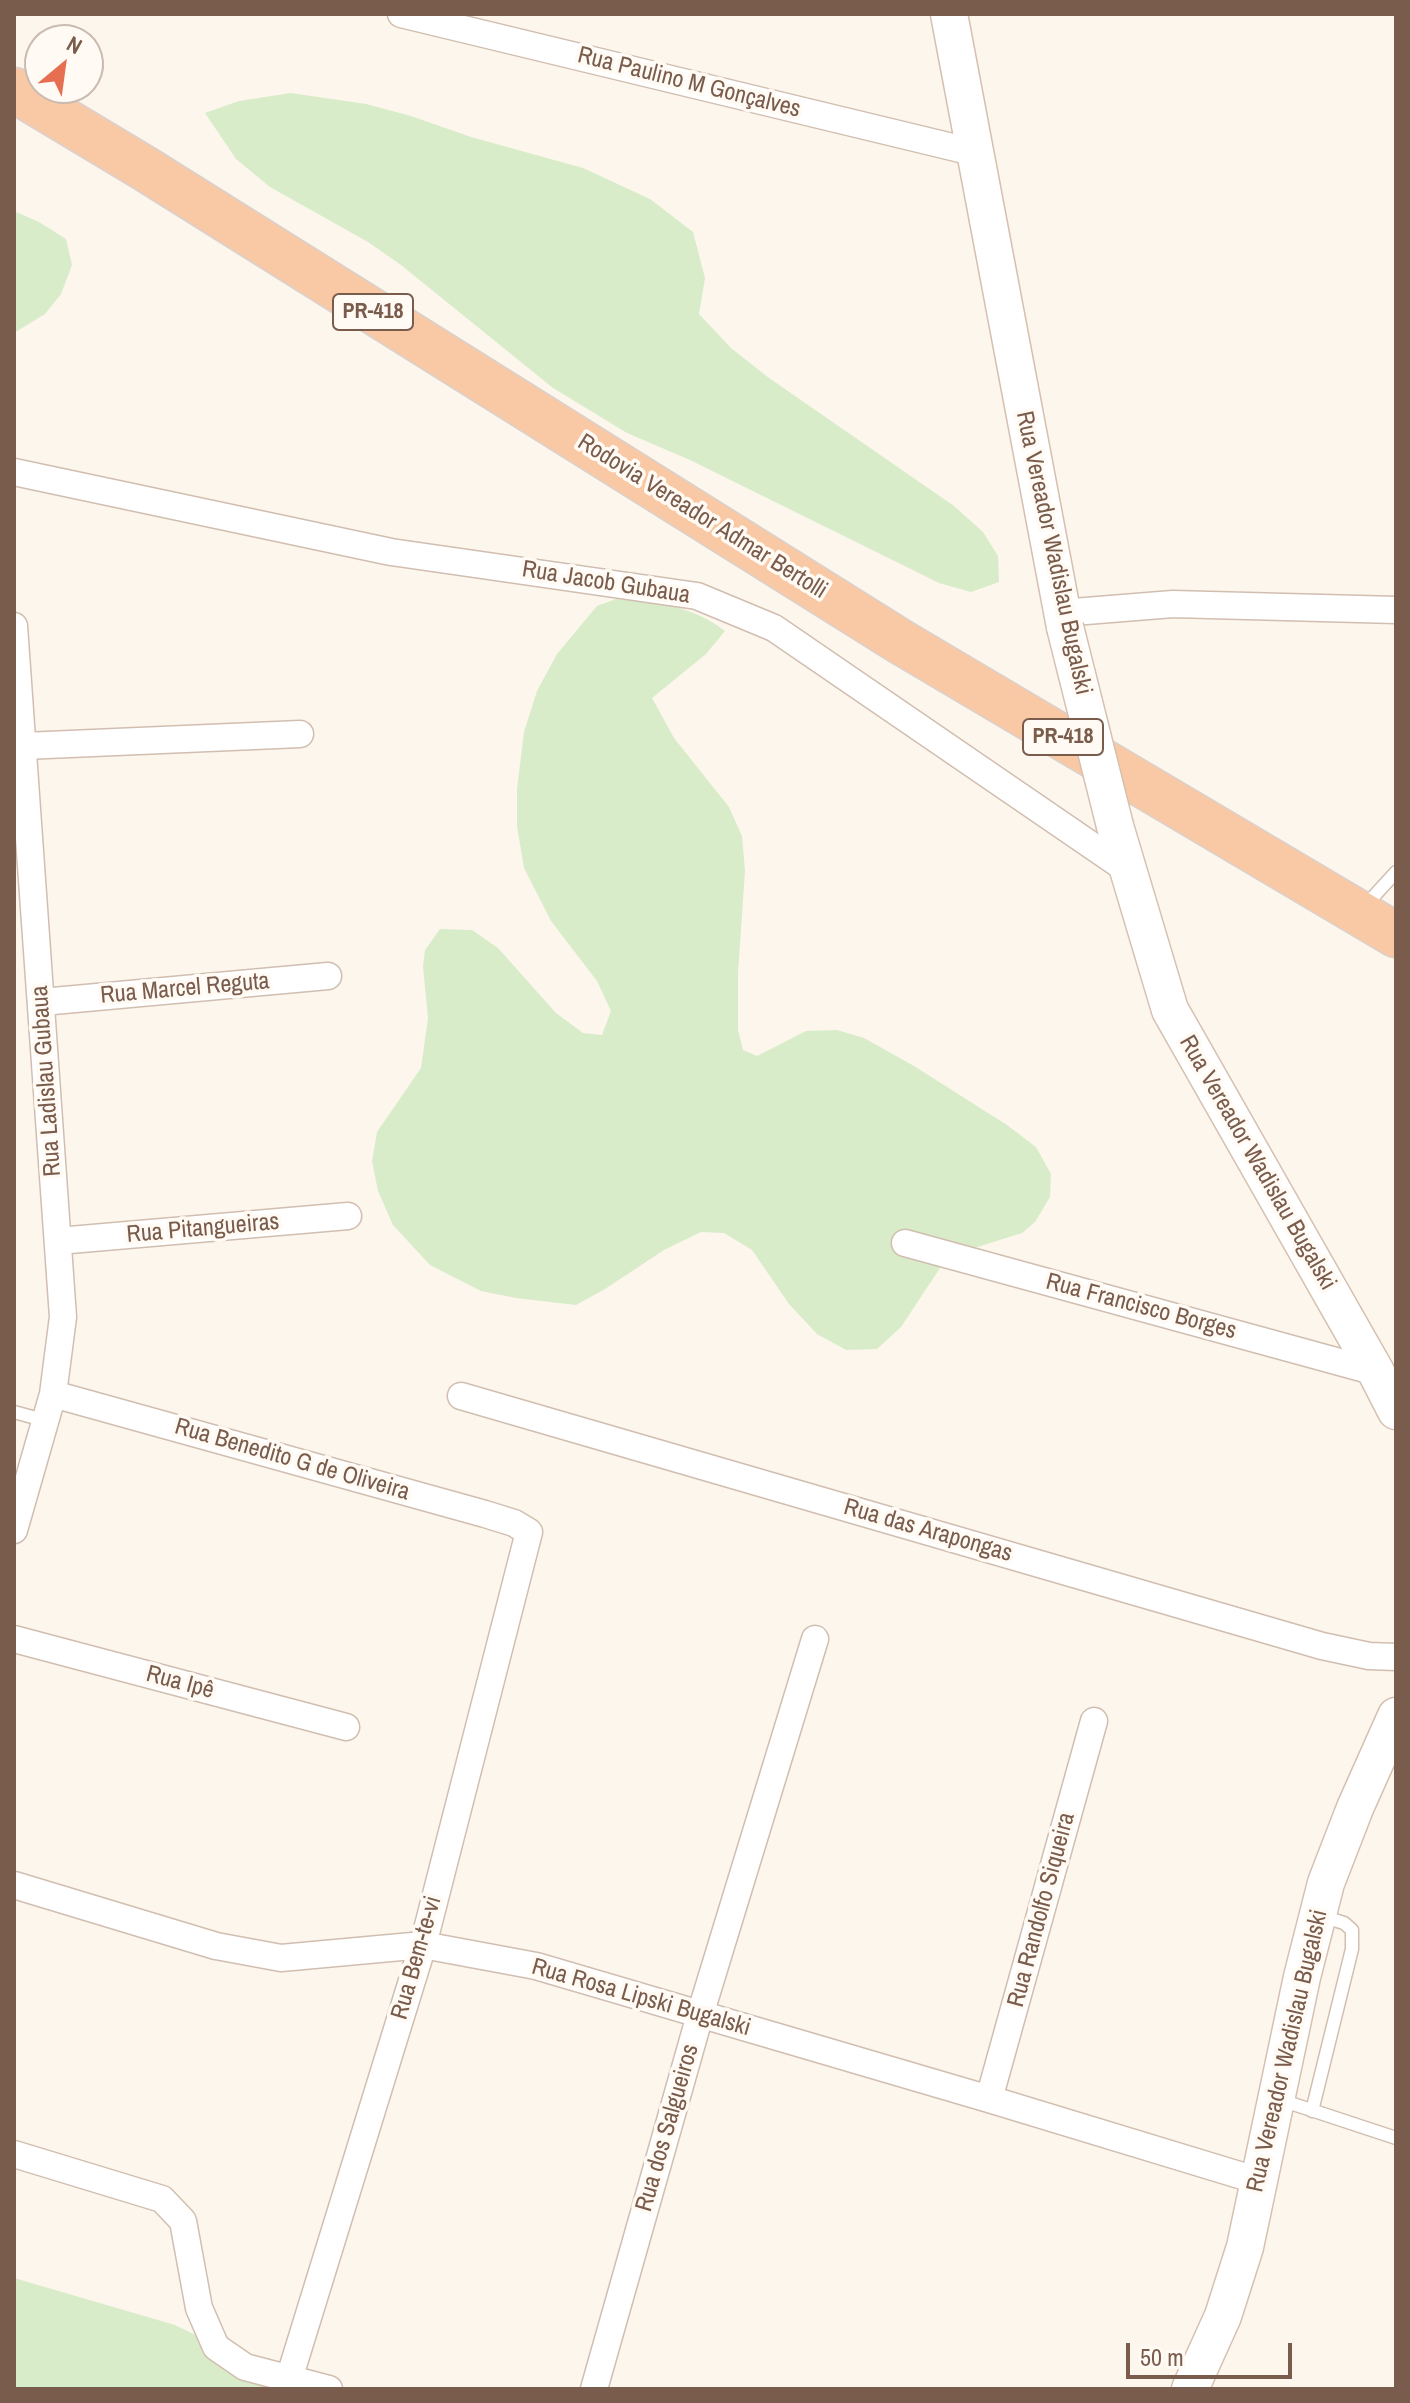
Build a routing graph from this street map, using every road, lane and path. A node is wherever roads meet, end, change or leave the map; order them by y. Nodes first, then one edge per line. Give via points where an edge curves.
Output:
1 (401, 14) edge
2 (949, 14) edge
3 (14, 90) edge
4 (977, 153) junction
5 (14, 472) edge
6 (1396, 610) edge
7 (1063, 620) junction
8 (14, 626) edge
9 (300, 734) dead end
10 (24, 746) junction
11 (1126, 869) junction
12 (1396, 872) edge
13 (1360, 912) junction
14 (1396, 935) edge
15 (328, 976) dead end
16 (42, 1002) junction
17 (348, 1216) dead end
18 (58, 1241) junction
19 (905, 1243) dead end
20 (1376, 1372) junction
21 (53, 1394) junction
22 (461, 1396) dead end
23 (1396, 1411) edge
24 (14, 1412) edge
25 (47, 1421) junction
26 (14, 1530) edge
27 (529, 1532) joint
28 (14, 1639) edge
29 (815, 1639) dead end
30 (1396, 1657) edge
31 (1094, 1721) dead end
32 (346, 1727) dead end
33 (1393, 1731) edge
34 (14, 1885) edge
35 (1319, 1916) junction
36 (423, 1945) junction
37 (700, 2015) junction
38 (1275, 2098) junction
39 (989, 2099) junction
40 (1312, 2111) junction
41 (1396, 2138) edge
42 (14, 2154) edge
43 (1259, 2181) junction
44 (289, 2379) junction
45 (329, 2389) edge
46 (594, 2389) edge
47 (1190, 2389) edge

1 - 4 street, Rua Paulino M Gonçalves
2 - 4 main road, Rua Vereador Wadislau Bugalski
3 - 13 highway, Rodovia Vereador Admar Bertolli / PR-418 via 901,642
4 - 7 main road, Rua Vereador Wadislau Bugalski
5 - 11 street, Rua Jacob Gubaua via 391,552 697,596 774,628
6 - 7 street via 1173,604
7 - 11 main road, Rua Vereador Wadislau Bugalski, bridge
8 - 10 street, Rua Ladislau Gubaua
9 - 10 street
10 - 16 street, Rua Ladislau Gubaua
11 - 20 main road, Rua Vereador Wadislau Bugalski via 1170,1010
12 - 13 lane
13 - 14 highway, Rodovia Vereador Admar Bertolli / PR-418
15 - 16 street, Rua Marcel Reguta
16 - 18 street, Rua Ladislau Gubaua
17 - 18 street, Rua Pitangueiras
18 - 21 street, Rua Ladislau Gubaua via 63,1317
19 - 20 street, Rua Francisco Borges
20 - 23 main road, Rua Vereador Wadislau Bugalski
21 - 25 street, Rua Ladislau Gubaua
21 - 27 street, Rua Benedito G de Oliveira via 485,1514
22 - 30 street, Rua das Arapongas via 1322,1646
24 - 25 lane
25 - 26 street, Rua Ladislau Gubaua
27 - 36 street, Rua Bem-te-vi
28 - 32 street, Rua Ipê
29 - 37 street, Rua dos Salgueiros
31 - 39 street, Rua Randolfo Siqueira
33 - 35 main road, Rua Vereador Wadislau Bugalski via 1355,1808
34 - 36 street, Rua Rosa Lipski Bugalski via 216,1946 281,1958
35 - 38 main road, Rua Vereador Wadislau Bugalski
35 - 40 lane via 1352,1930 1352,1949
36 - 37 street, Rua Rosa Lipski Bugalski via 536,1966
36 - 44 street, Rua Bem-te-vi
37 - 39 street, Rua Rosa Lipski Bugalski
37 - 46 street, Rua dos Salgueiros
38 - 40 lane
38 - 43 main road, Rua Vereador Wadislau Bugalski
39 - 43 street, Rua Rosa Lipski Bugalski
40 - 41 lane
42 - 44 street via 162,2199 183,2221 199,2308 216,2347 245,2367
43 - 47 main road, Rua Vereador Wadislau Bugalski via 1223,2316
44 - 45 street

